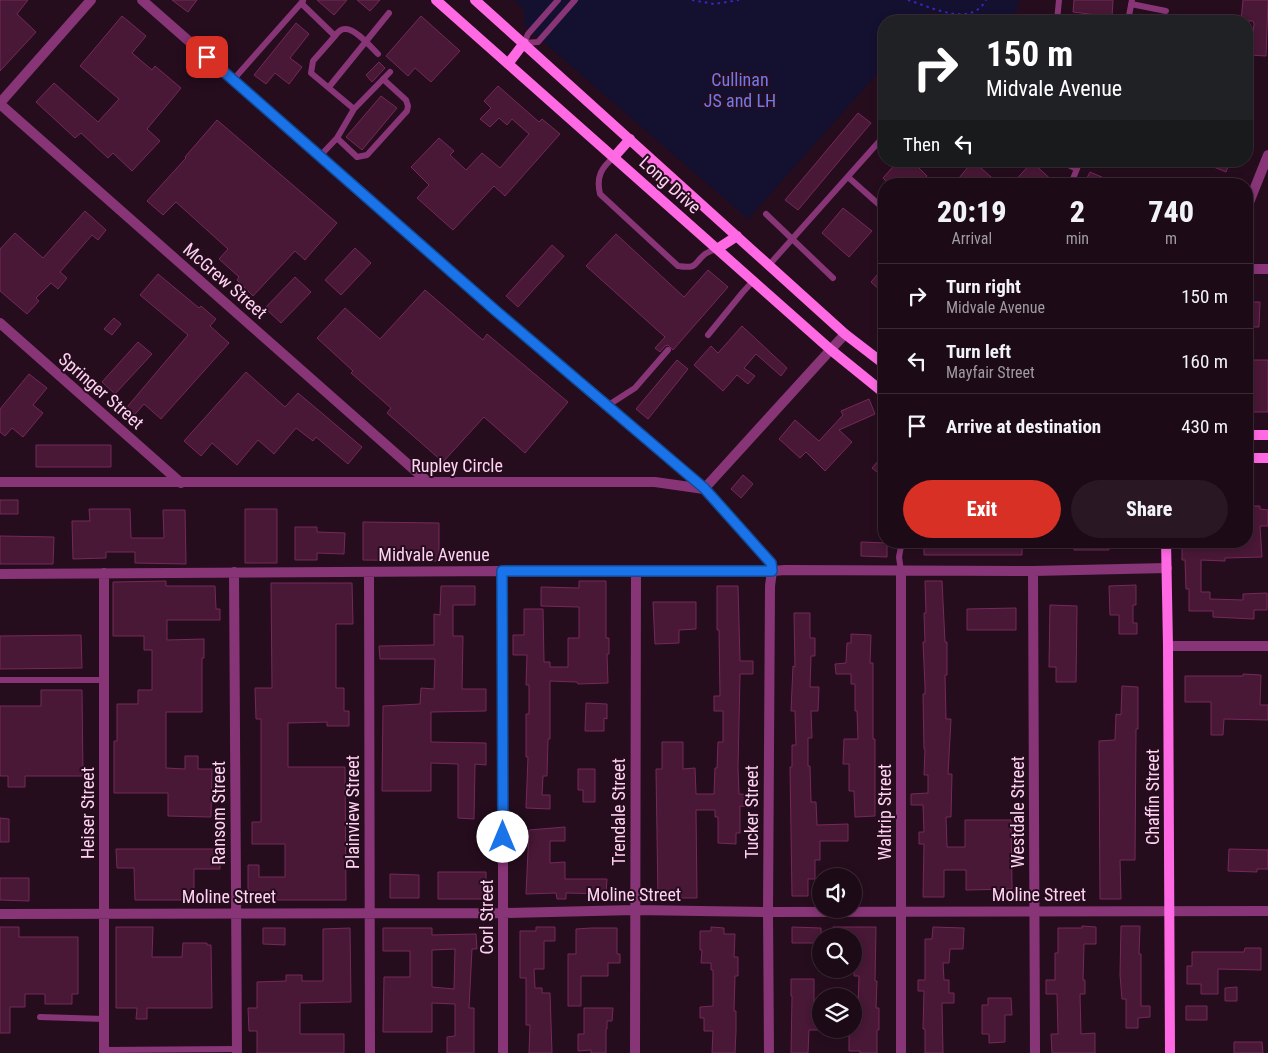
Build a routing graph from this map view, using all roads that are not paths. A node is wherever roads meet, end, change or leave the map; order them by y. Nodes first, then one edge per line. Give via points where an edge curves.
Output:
1 (91, 0) edge
2 (142, 0) edge
3 (436, 0) edge
4 (474, 0) edge
5 (558, 0) edge
6 (575, 0) edge
7 (1060, 0) edge
8 (303, 2) edge
9 (1132, 2) edge
10 (1166, 11) dead end
11 (389, 13) dead end
12 (1058, 15) edge
13 (1129, 15) edge
14 (335, 36) junction
15 (365, 41) junction
16 (524, 44) junction
17 (378, 54) dead end
18 (508, 64) junction
19 (390, 72) dead end
20 (383, 79) junction
21 (233, 80) junction
22 (329, 87) junction
23 (0, 103) edge
24 (354, 109) junction
25 (337, 138) junction
26 (630, 139) junction
27 (878, 143) edge
28 (1268, 155) edge
29 (320, 156) junction
30 (614, 157) junction
31 (1073, 167) edge
32 (1077, 169) joint
33 (848, 177) junction
34 (1073, 178) edge
35 (1253, 192) edge
36 (878, 203) edge
37 (766, 214) dead end
38 (737, 236) junction
39 (792, 239) junction
40 (716, 249) junction
41 (769, 265) junction
42 (1253, 269) edge
43 (1268, 269) edge
44 (833, 278) dead end
45 (753, 281) junction
46 (0, 323) edge
47 (845, 334) junction
48 (708, 335) dead end
49 (668, 350) dead end
50 (831, 350) junction
51 (878, 359) edge
52 (878, 387) edge
53 (607, 406) junction
54 (1253, 435) edge
55 (1268, 435) edge
56 (1253, 458) edge
57 (1268, 458) edge
58 (0, 482) edge
59 (428, 482) junction
60 (181, 483) junction
61 (704, 488) junction
62 (901, 548) edge
63 (1166, 548) edge
64 (1167, 568) junction
65 (502, 571) junction
66 (636, 571) junction
67 (772, 571) junction
68 (901, 571) junction
69 (1033, 571) junction
70 (234, 572) junction
71 (369, 572) junction
72 (104, 573) junction
73 (0, 574) edge
74 (1168, 646) junction
75 (1268, 646) edge
76 (0, 680) edge
77 (104, 680) junction
78 (635, 910) junction
79 (1035, 910) junction
80 (901, 911) junction
81 (1268, 911) edge
82 (768, 912) junction
83 (1169, 912) junction
84 (370, 913) junction
85 (503, 913) junction
86 (0, 914) edge
87 (104, 914) junction
88 (236, 914) junction
89 (40, 1017) dead end
90 (104, 1019) junction
91 (237, 1051) edge
92 (104, 1052) edge
93 (370, 1053) edge
94 (503, 1053) edge
95 (635, 1053) edge
96 (769, 1053) edge
97 (902, 1053) edge
98 (1035, 1053) edge
99 (1170, 1053) edge

1 - 23 street
2 - 21 street
3 - 18 main road, Long Drive
4 - 16 main road, Long Drive
5 - 16 lane via 528,34
6 - 16 lane via 538,42
7 - 12 lane
8 - 14 lane
8 - 21 lane
9 - 10 lane
9 - 13 lane
11 - 15 lane
14 - 15 lane via 345,29 354,31
14 - 22 lane via 313,61 311,72
15 - 17 lane
15 - 22 lane
16 - 18 main road
16 - 26 main road, Long Drive
18 - 30 main road, Long Drive
19 - 20 lane
20 - 24 lane
20 - 25 lane via 406,100 407,111 362,157 357,157
21 - 29 street
22 - 24 lane
23 - 59 street, McGrew Street
24 - 25 lane
25 - 29 lane
26 - 30 main road
26 - 38 main road, Long Drive
27 - 33 lane
28 - 35 street
29 - 53 street
30 - 40 main road, Long Drive
30 - 40 lane via 599,174 600,194 678,266 697,264 705,254
31 - 32 lane
32 - 34 lane
33 - 36 lane
33 - 39 lane
37 - 39 lane
38 - 40 main road
38 - 41 main road, Long Drive
39 - 41 lane
39 - 44 lane
40 - 45 main road, Long Drive
41 - 47 main road, Long Drive
42 - 43 street
45 - 48 lane
45 - 50 main road, Long Drive
46 - 60 street, Springer Street
47 - 50 street
47 - 51 main road, Long Drive
49 - 53 lane via 636,388
50 - 52 main road, Long Drive
50 - 61 street
53 - 61 street
54 - 55 main road
56 - 57 main road
58 - 60 street, Rupley Circle
59 - 60 street, Rupley Circle
59 - 61 street, Rupley Circle via 655,482
61 - 67 street via 771,563
62 - 68 lane
63 - 64 main road, Chaffin Street
64 - 69 street, Midvale Avenue
64 - 74 main road, Chaffin Street
65 - 66 street, Midvale Avenue
65 - 71 street, Midvale Avenue
65 - 85 street, Corl Street
66 - 67 street, Midvale Avenue
66 - 78 street, Trendale Street
67 - 68 street, Midvale Avenue
67 - 82 street, Tucker Street
68 - 69 street, Midvale Avenue
68 - 80 street, Waltrip Street
69 - 79 street, Westdale Street
70 - 71 street, Midvale Avenue
70 - 72 street, Midvale Avenue
70 - 88 street, Ransom Street
71 - 84 street, Plainview Street
72 - 73 street, Midvale Avenue
72 - 77 street, Heiser Street
74 - 75 street
74 - 83 main road, Chaffin Street
76 - 77 lane
77 - 87 street, Heiser Street
78 - 82 street, Moline Street
78 - 85 street, Moline Street
78 - 95 street, Trendale Street
79 - 80 street, Moline Street
79 - 83 street, Moline Street
79 - 98 street, Westdale Street
80 - 82 street, Moline Street
80 - 97 street, Waltrip Street
81 - 83 street, Moline Street
82 - 96 street, Tucker Street
83 - 99 main road, Chaffin Street
84 - 85 street, Moline Street
84 - 88 street, Moline Street
84 - 93 street, Plainview Street
85 - 94 street, Corl Street
86 - 87 street, Moline Street
87 - 88 street, Moline Street
87 - 90 street, Heiser Street
88 - 91 street, Ransom Street
89 - 90 lane
90 - 92 street, Heiser Street
91 - 92 lane

